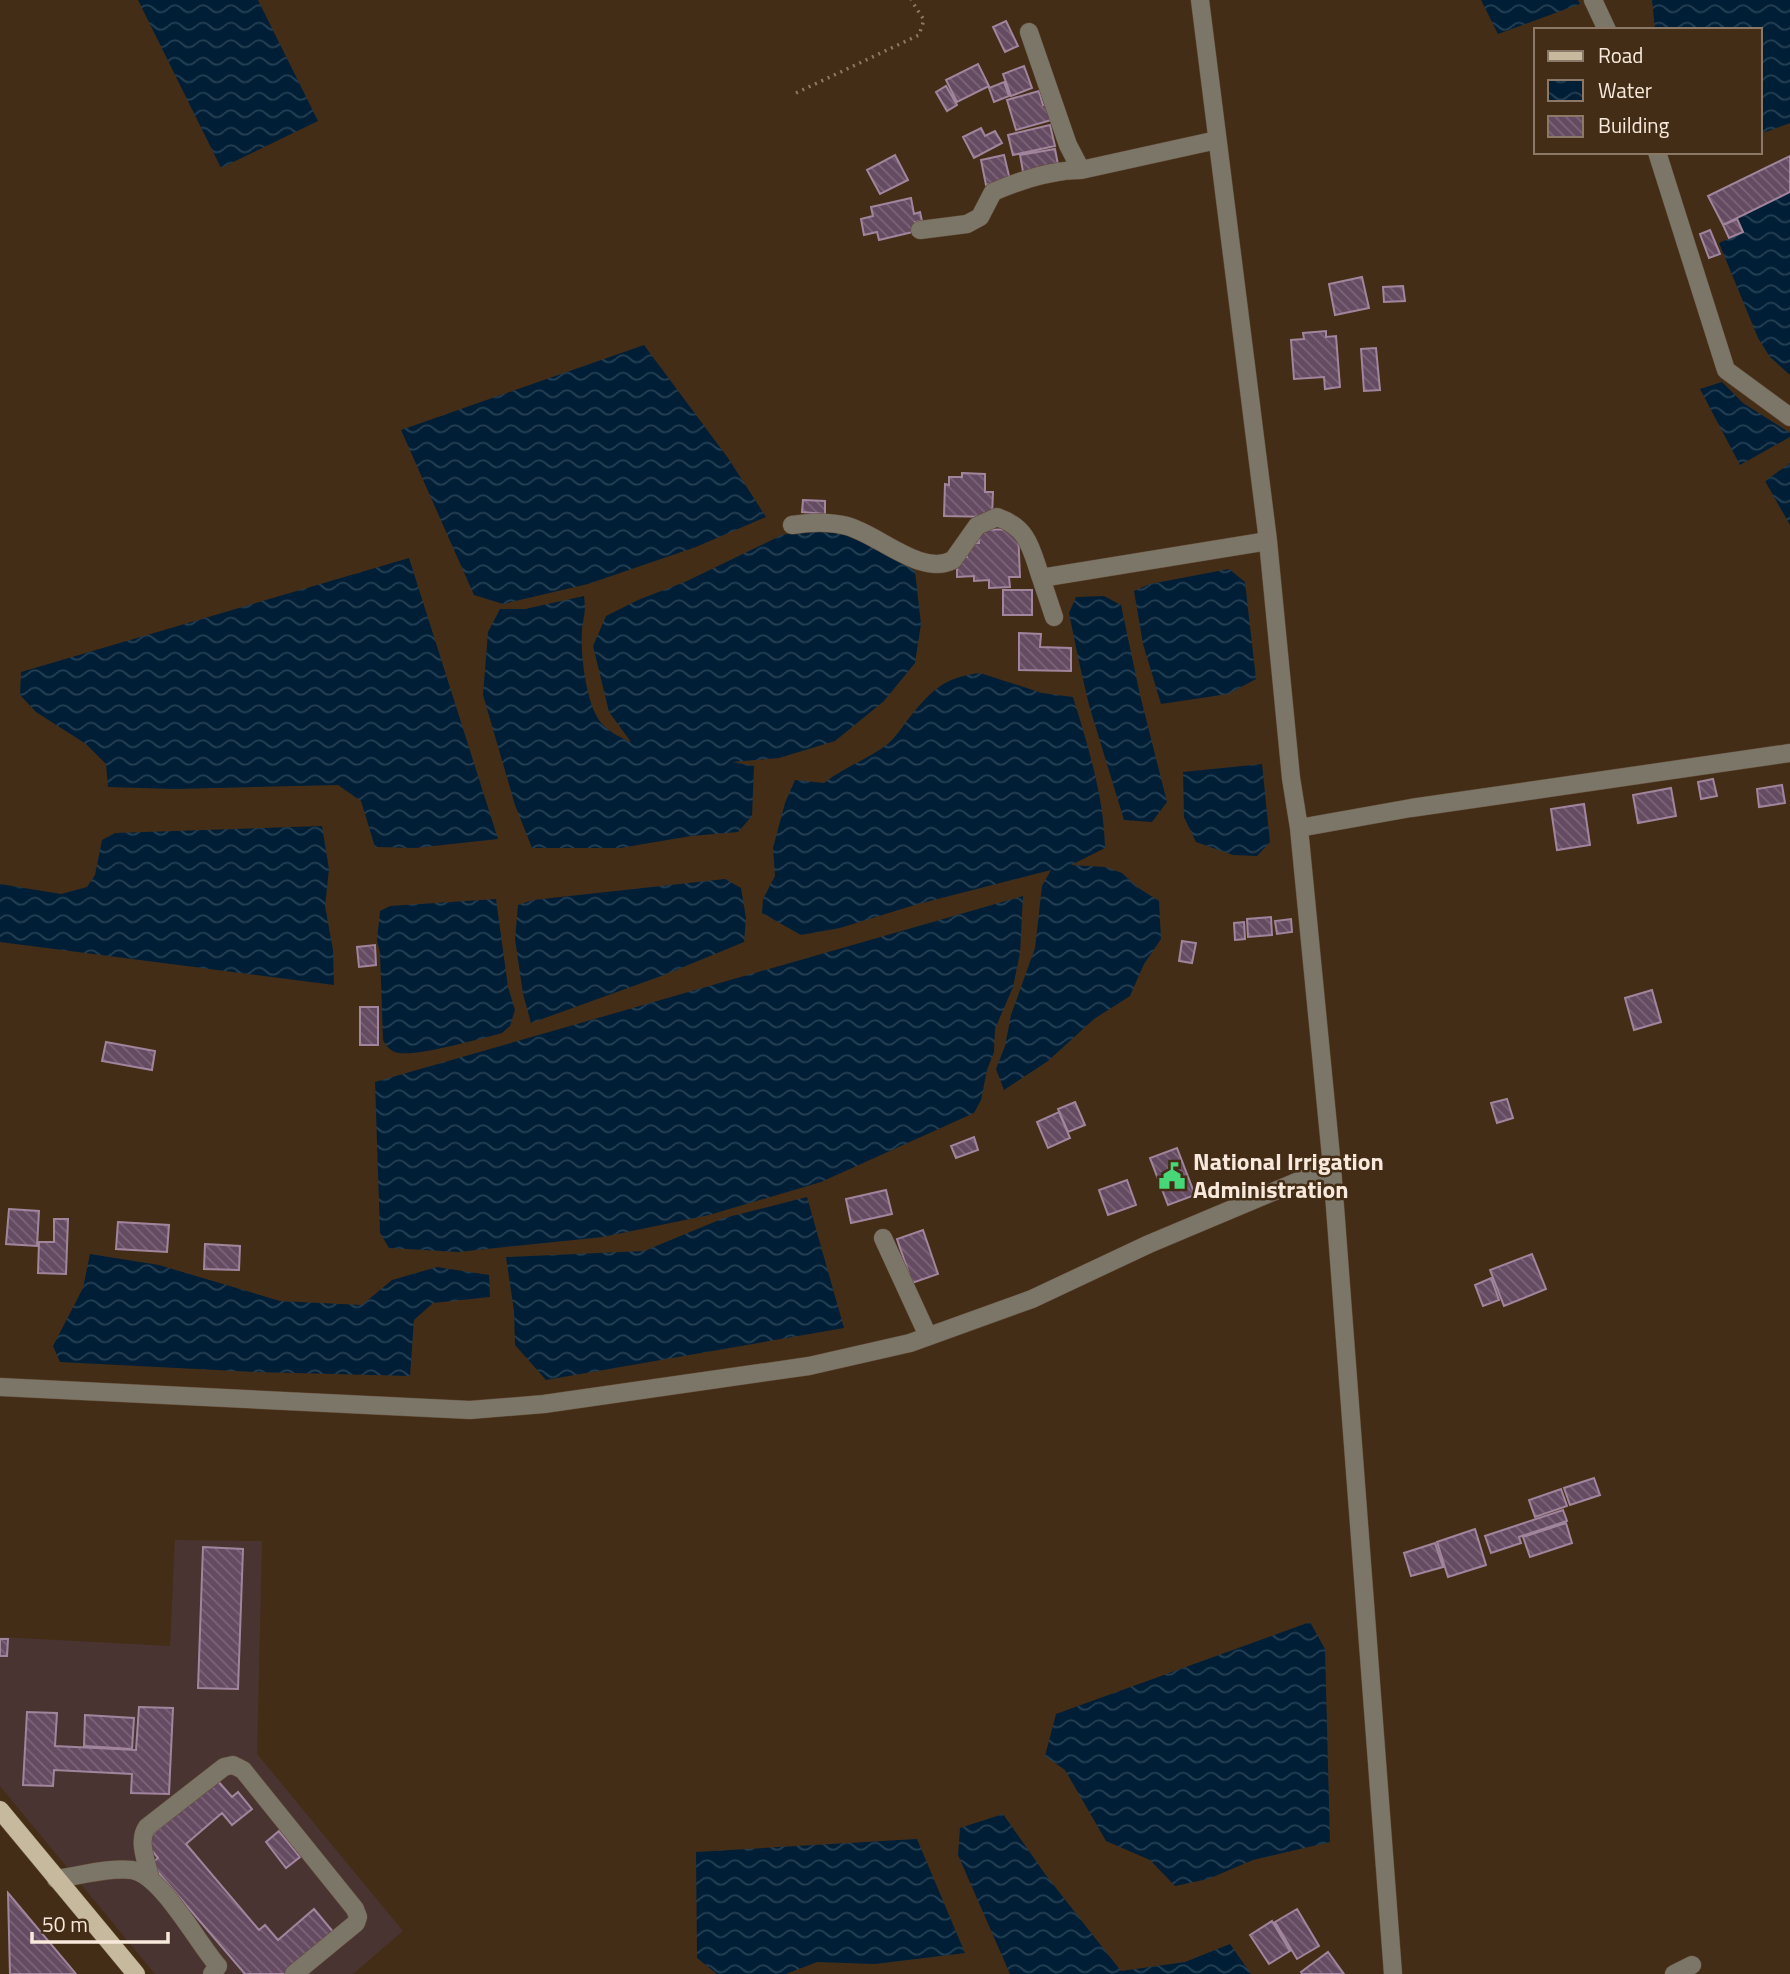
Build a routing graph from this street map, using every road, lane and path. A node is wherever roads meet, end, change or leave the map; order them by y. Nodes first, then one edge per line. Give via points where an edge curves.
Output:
1 (911, 0) edge
2 (1200, 0) edge
3 (1593, 0) edge
4 (1606, 28) edge
5 (1029, 32) dead end
6 (796, 93) dead end
7 (1217, 140) junction
8 (1658, 154) edge
9 (1081, 170) junction
10 (920, 230) dead end
11 (1790, 417) edge
12 (792, 525) dead end
13 (1268, 541) junction
14 (1041, 578) junction
15 (1054, 617) dead end
16 (1790, 753) edge
17 (1299, 828) junction
18 (1332, 1167) junction
19 (883, 1238) dead end
20 (928, 1336) junction
21 (0, 1387) edge
22 (0, 1810) edge
23 (150, 1878) junction
24 (56, 1879) junction
25 (1692, 1965) dead end
26 (218, 1971) edge
27 (136, 1974) edge
28 (294, 1974) edge
29 (1393, 1974) edge
30 (1674, 1974) edge

1 - 6 path via 924,20 919,35
2 - 7 street
3 - 4 street
5 - 9 street
7 - 9 street
7 - 13 street
8 - 11 street via 1726,370
9 - 10 street via 1059,170 993,192 980,217 967,224
12 - 14 street via 845,525 908,558 936,564 953,560 976,526 997,517 1016,525 1026,536
13 - 14 street
13 - 17 street
14 - 15 street
16 - 17 street
17 - 18 street
18 - 20 street via 1032,1299
18 - 29 street
19 - 20 street
20 - 21 street via 809,1366 544,1404 470,1410
22 - 24 main road
23 - 24 street via 133,1870
23 - 26 street via 199,1938
23 - 28 street via 142,1840 147,1827 223,1767 243,1770 358,1917
24 - 27 main road
25 - 30 street

